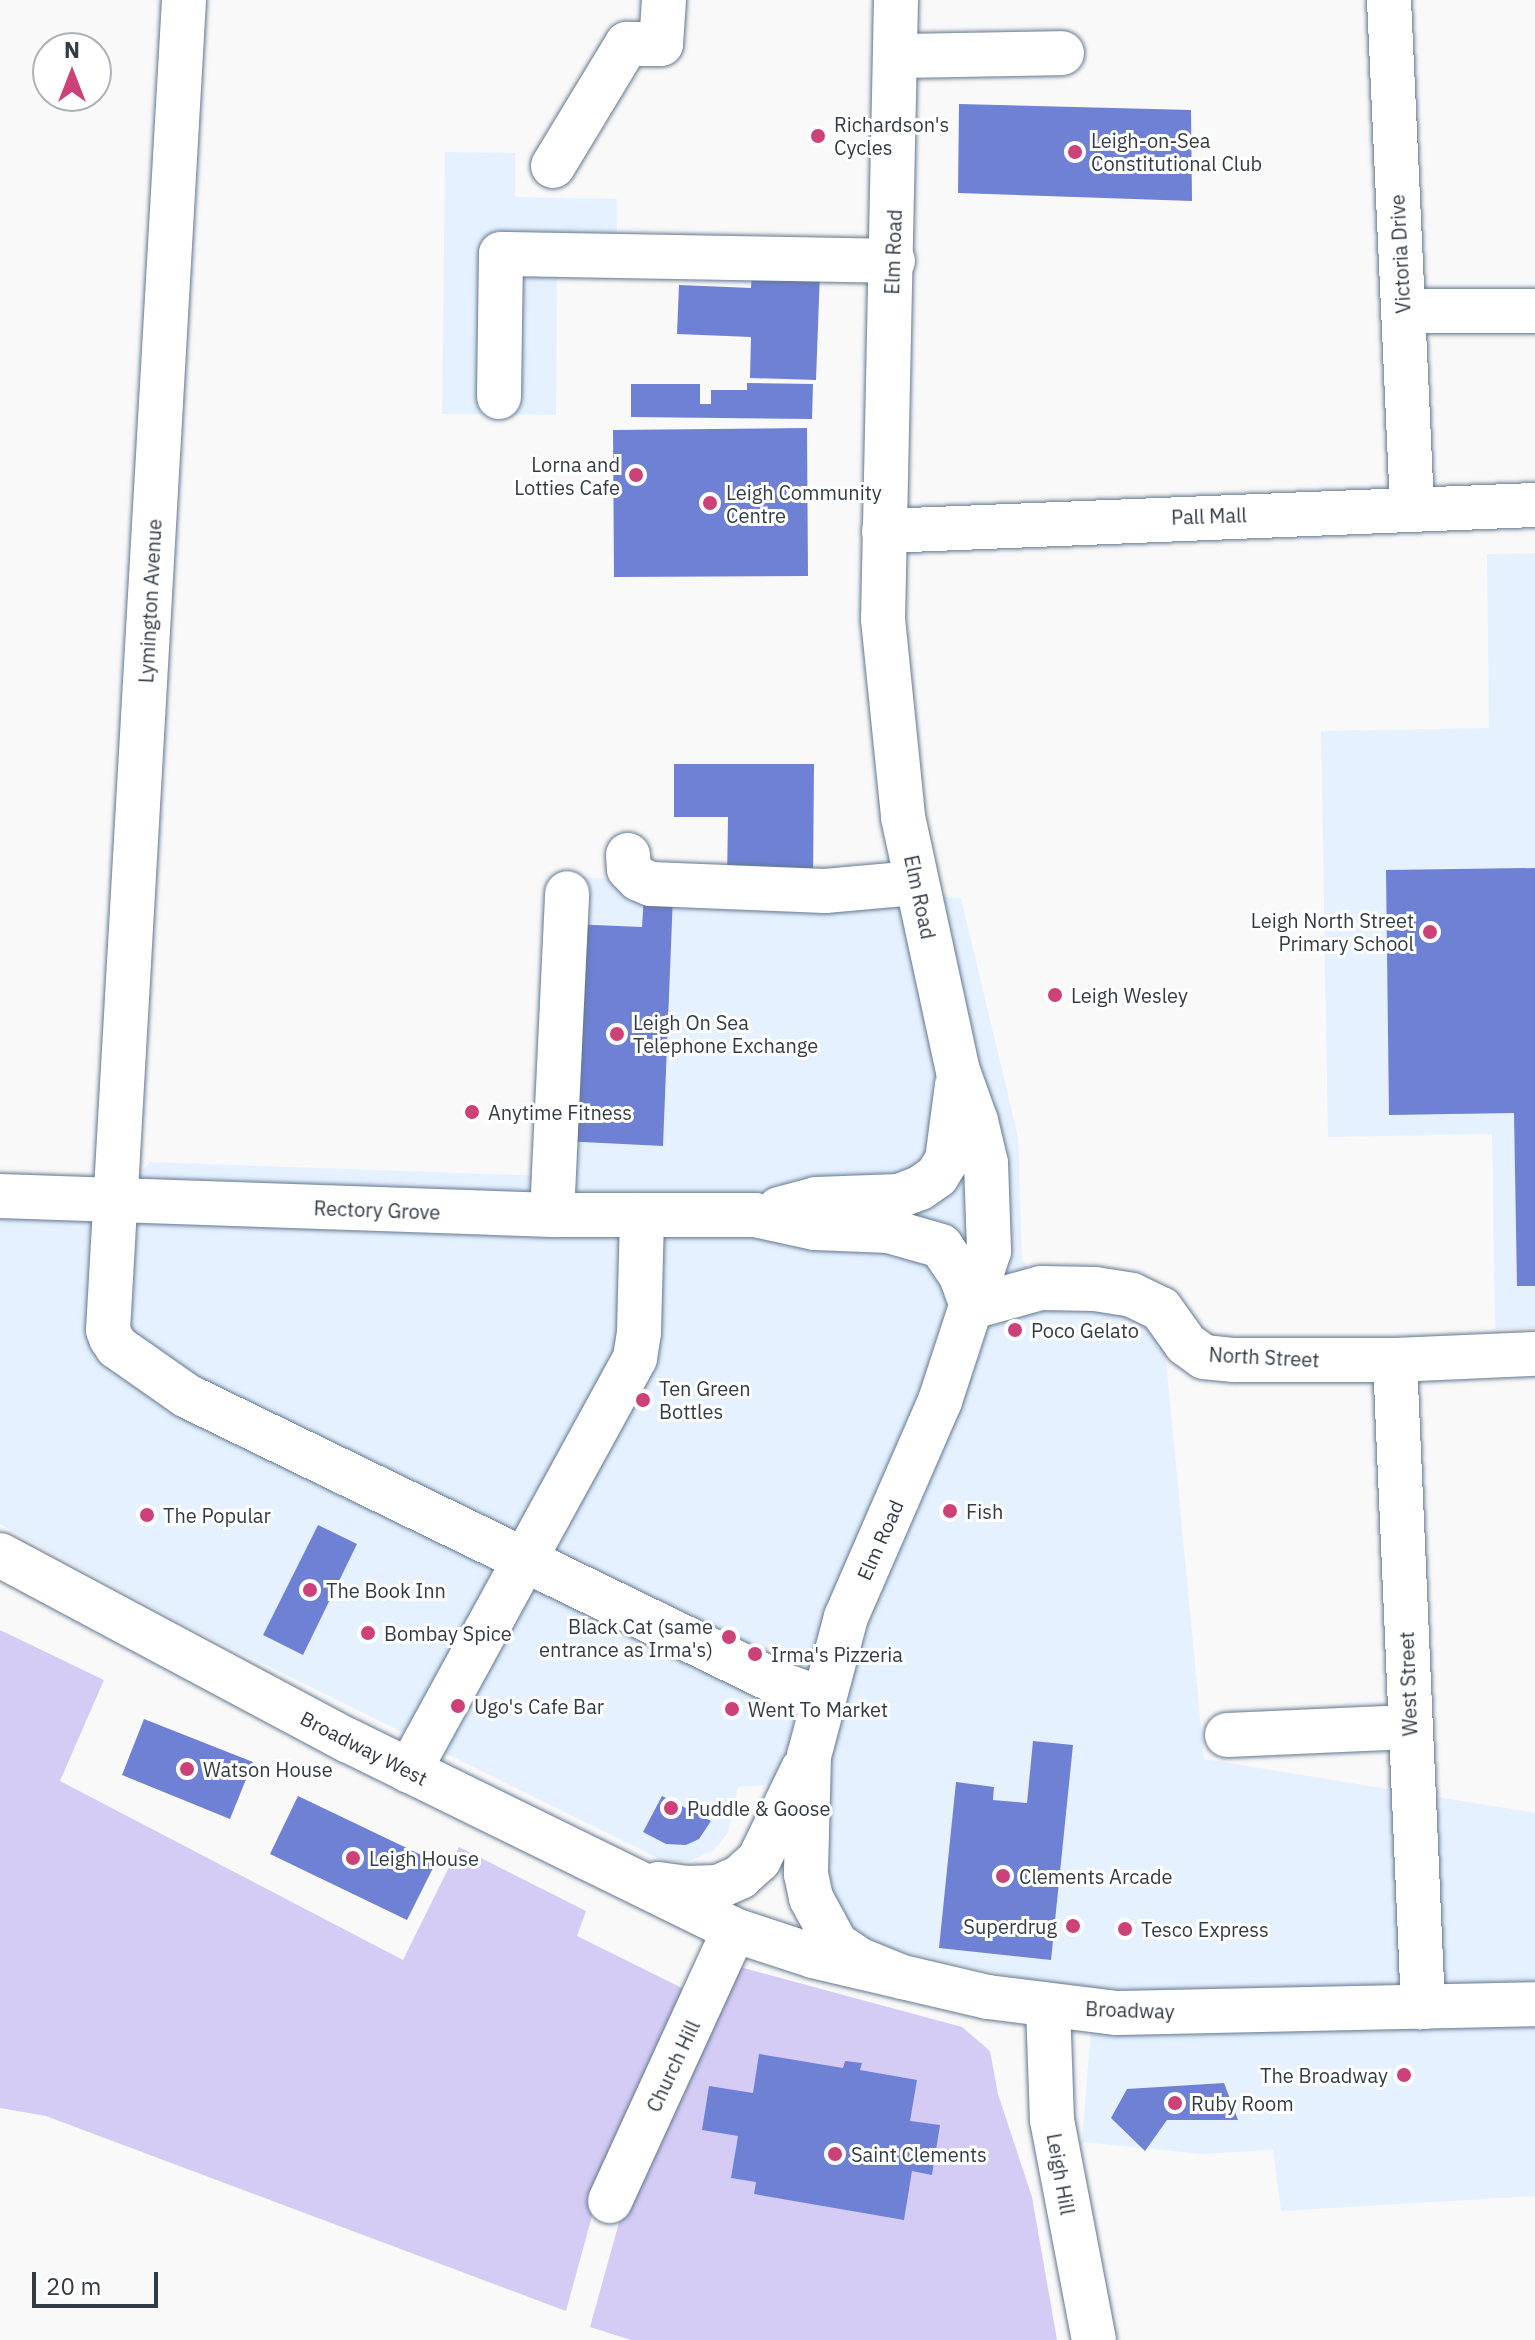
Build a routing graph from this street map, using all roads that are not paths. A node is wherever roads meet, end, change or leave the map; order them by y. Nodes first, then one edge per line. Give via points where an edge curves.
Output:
1 (184, 0) edge
2 (664, 0) edge
3 (896, 0) edge
4 (1389, 0) edge
5 (1062, 53) dead end
6 (896, 56) junction
7 (553, 166) dead end
8 (893, 261) junction
9 (1403, 311) junction
10 (1535, 311) edge
11 (499, 397) dead end
12 (1535, 505) edge
13 (1412, 507) junction
14 (884, 531) junction
15 (628, 855) dead end
16 (915, 883) junction
17 (567, 893) dead end
18 (958, 1071) junction
19 (0, 1196) edge
20 (116, 1203) junction
21 (552, 1215) junction
22 (642, 1215) junction
23 (755, 1215) junction
24 (972, 1307) junction
25 (1535, 1354) edge
26 (1395, 1360) junction
27 (0, 1555) edge
28 (525, 1558) junction
29 (822, 1699) junction
30 (1410, 1727) junction
31 (1227, 1735) dead end
32 (809, 1756) junction
33 (409, 1771) junction
34 (632, 1880) junction
35 (734, 1930) junction
36 (902, 1977) junction
37 (1535, 2004) edge
38 (1048, 2006) junction
39 (1423, 2007) junction
40 (610, 2201) dead end
41 (1094, 2340) edge

1 - 20 street, Lymington Avenue
2 - 7 street via 661,44 627,44
3 - 6 street, Elm Road
4 - 9 street, Victoria Drive
5 - 6 street
6 - 8 street, Elm Road
8 - 11 street via 501,254
8 - 14 street, Elm Road
9 - 10 street
9 - 13 street, Victoria Drive
12 - 13 street, Pall Mall
13 - 14 street, Pall Mall
14 - 16 street, Elm Road via 883,619
15 - 16 street via 629,869 651,884 825,891
16 - 18 street, Elm Road
17 - 21 street
18 - 23 street, Rectory Grove via 947,1160 937,1176 899,1196 816,1199
18 - 24 street, Elm Road via 986,1163 990,1220 989,1251
19 - 20 street, Rectory Grove
20 - 21 street, Rectory Grove
20 - 28 street, Lymington Avenue via 108,1330 117,1347 187,1396
21 - 22 street, Rectory Grove
22 - 23 street, Rectory Grove
22 - 28 street via 635,1358
23 - 24 street, Rectory Grove via 815,1228 889,1231 941,1246 961,1276
24 - 26 street, North Street via 1041,1288 1095,1289 1132,1295 1161,1309 1186,1344 1204,1357
24 - 29 street, Elm Road via 940,1401 846,1617
25 - 26 street, North Street
26 - 30 street, West Street
27 - 33 street, Broadway West
28 - 29 street, Lymington Avenue via 780,1684
28 - 33 street
29 - 32 street, Elm Road
30 - 31 street
30 - 39 street, West Street
32 - 34 street, Elm Road via 759,1860 740,1877 718,1887 686,1888
32 - 36 street, Elm Road via 806,1874 811,1898 836,1944
33 - 34 street, Broadway West
34 - 35 street, Broadway West
35 - 36 street, Broadway
35 - 40 street, Church Hill
36 - 38 street, Broadway
37 - 39 street, Broadway
38 - 39 street, Broadway via 1117,2013
38 - 41 street, Leigh Hill via 1052,2120

